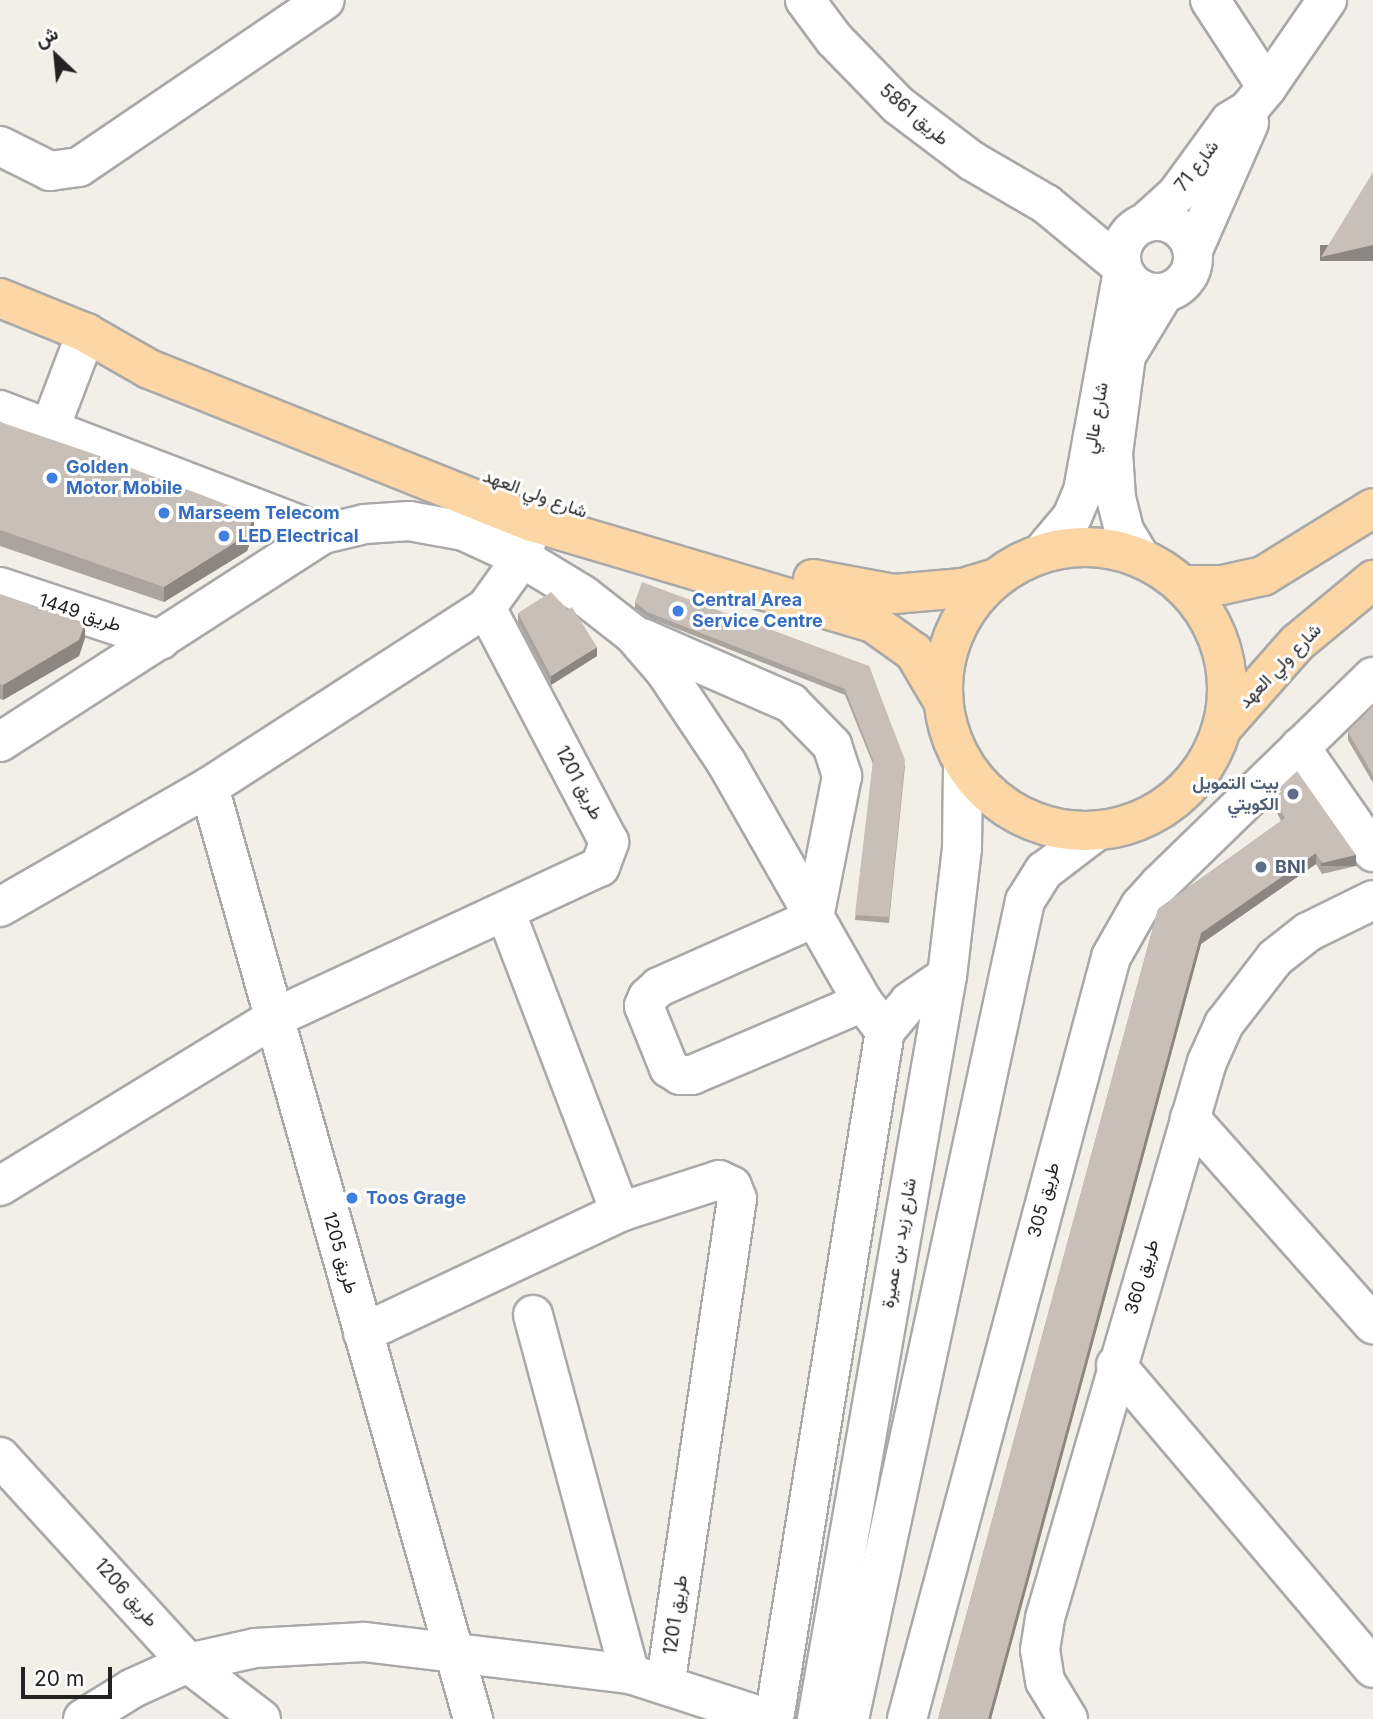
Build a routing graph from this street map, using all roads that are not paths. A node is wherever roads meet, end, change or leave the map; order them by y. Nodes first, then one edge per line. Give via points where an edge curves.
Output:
1 (325, 0) edge
2 (805, 0) edge
3 (1210, 0) edge
4 (1327, 0) edge
5 (1258, 99) junction
6 (0, 146) edge
7 (1045, 204) junction
8 (1140, 225) junction
9 (1193, 250) junction
10 (1122, 269) junction
11 (1164, 293) junction
12 (0, 298) edge
13 (86, 333) junction
14 (1112, 374) junction
15 (0, 410) edge
16 (50, 428) junction
17 (1373, 508) edge
18 (532, 522) junction
19 (323, 534) junction
20 (1041, 554) junction
21 (522, 558) junction
22 (1140, 558) junction
23 (996, 578) junction
24 (1182, 585) junction
25 (0, 587) edge
26 (1368, 588) edge
27 (486, 608) junction
28 (633, 634) junction
29 (160, 640) junction
30 (1373, 677) edge
31 (943, 701) junction
32 (1222, 728) junction
33 (0, 742) edge
34 (1300, 747) junction
35 (962, 764) junction
36 (209, 787) junction
37 (1095, 832) junction
38 (1373, 852) edge
39 (1373, 900) edge
40 (0, 907) edge
41 (506, 913) junction
42 (814, 918) junction
43 (947, 976) junction
44 (874, 1017) junction
45 (274, 1018) junction
46 (1190, 1118) junction
47 (0, 1186) edge
48 (620, 1212) junction
49 (843, 1294) junction
50 (889, 1301) junction
51 (533, 1315) dead end
52 (1373, 1324) edge
53 (363, 1333) junction
54 (1116, 1365) junction
55 (0, 1457) edge
56 (455, 1651) junction
57 (188, 1663) junction
58 (1373, 1668) edge
59 (648, 1679) junction
60 (83, 1719) edge
61 (261, 1719) edge
62 (474, 1719) edge
63 (769, 1719) edge
64 (774, 1719) edge
65 (817, 1719) edge
66 (849, 1719) edge
67 (907, 1719) edge
68 (1068, 1719) edge

1 - 6 street via 79,167 50,171
2 - 7 street, طريق 5861 via 857,65 898,105 972,161
3 - 5 street
4 - 5 street, شارع 71
5 - 8 street, شارع 71 via 1230,121 1177,194
5 - 9 street, شارع 71
7 - 8 street, طريق 5861
7 - 10 street, طريق 5861
8 - 9 street via 1157,220 1181,229
8 - 10 street via 1123,244
9 - 11 street via 1187,278
10 - 11 street via 1139,289
10 - 14 street, شارع عالي
11 - 14 street, شارع عالي
12 - 13 main road, شارع ولي العهد
13 - 16 street
13 - 18 main road, شارع ولي العهد via 149,369
13 - 23 main road, شارع ولي العهد via 164,351 518,490 666,540 859,591 928,593
14 - 20 street, شارع عالي via 1083,491 1072,517
14 - 22 street, شارع عالي via 1116,498 1124,530
15 - 16 street
16 - 19 street
17 - 24 main road via 1264,576 1222,585
18 - 21 street
18 - 31 main road, شارع ولي العهد via 873,624 914,653
19 - 21 street via 365,524 409,521 464,531
19 - 29 street
20 - 22 main road via 1091,547
20 - 23 main road
21 - 27 street
21 - 28 street via 583,595
22 - 24 main road
23 - 31 main road via 968,607 950,643
24 - 32 main road via 1207,615 1223,650 1228,689
25 - 29 street, طريق 1449
26 - 32 main road, شارع ولي العهد via 1297,643
27 - 36 street
27 - 41 street, طريق 1201 via 609,842 600,867
28 - 42 street via 665,671 726,762
28 - 42 street via 791,704 832,745 842,776
29 - 33 street
30 - 34 street, طريق 305
31 - 35 main road via 950,737
32 - 37 main road via 1204,767 1175,800 1137,822
34 - 38 street
34 - 67 street, طريق 305 via 1140,906 1111,957
35 - 37 main road via 987,794 1019,816 1056,829
35 - 43 street, شارع زيد بن عميرة via 962,849
36 - 40 street
36 - 45 street, طريق 1205
37 - 66 street via 1044,871 1025,901
39 - 46 street, طريق 360 via 1308,932 1247,989 1224,1024
41 - 45 street, طريق 1201
41 - 48 street
42 - 44 street
42 - 44 street via 659,987 648,998 644,1006 669,1068 680,1076 692,1075
43 - 44 street via 909,1002
43 - 50 street, شارع زيد بن عميرة
44 - 49 street
45 - 47 street, طريق 1201
45 - 53 street, طريق 1205
46 - 52 street
46 - 54 street, طريق 360
48 - 53 street, طريق 1201
48 - 59 street, طريق 1201 via 719,1180 732,1186 737,1199
49 - 50 street
49 - 64 street
50 - 65 street, شارع زيد بن عميرة
51 - 59 street
53 - 56 street, طريق 1205
54 - 58 street
54 - 68 street, طريق 360 via 1040,1650 1045,1681
55 - 57 street, طريق 1206
56 - 57 street via 364,1642 300,1644 255,1648
56 - 59 street
56 - 62 street, طريق 1205
57 - 60 street via 133,1688
57 - 61 street, طريق 1206
59 - 63 street

